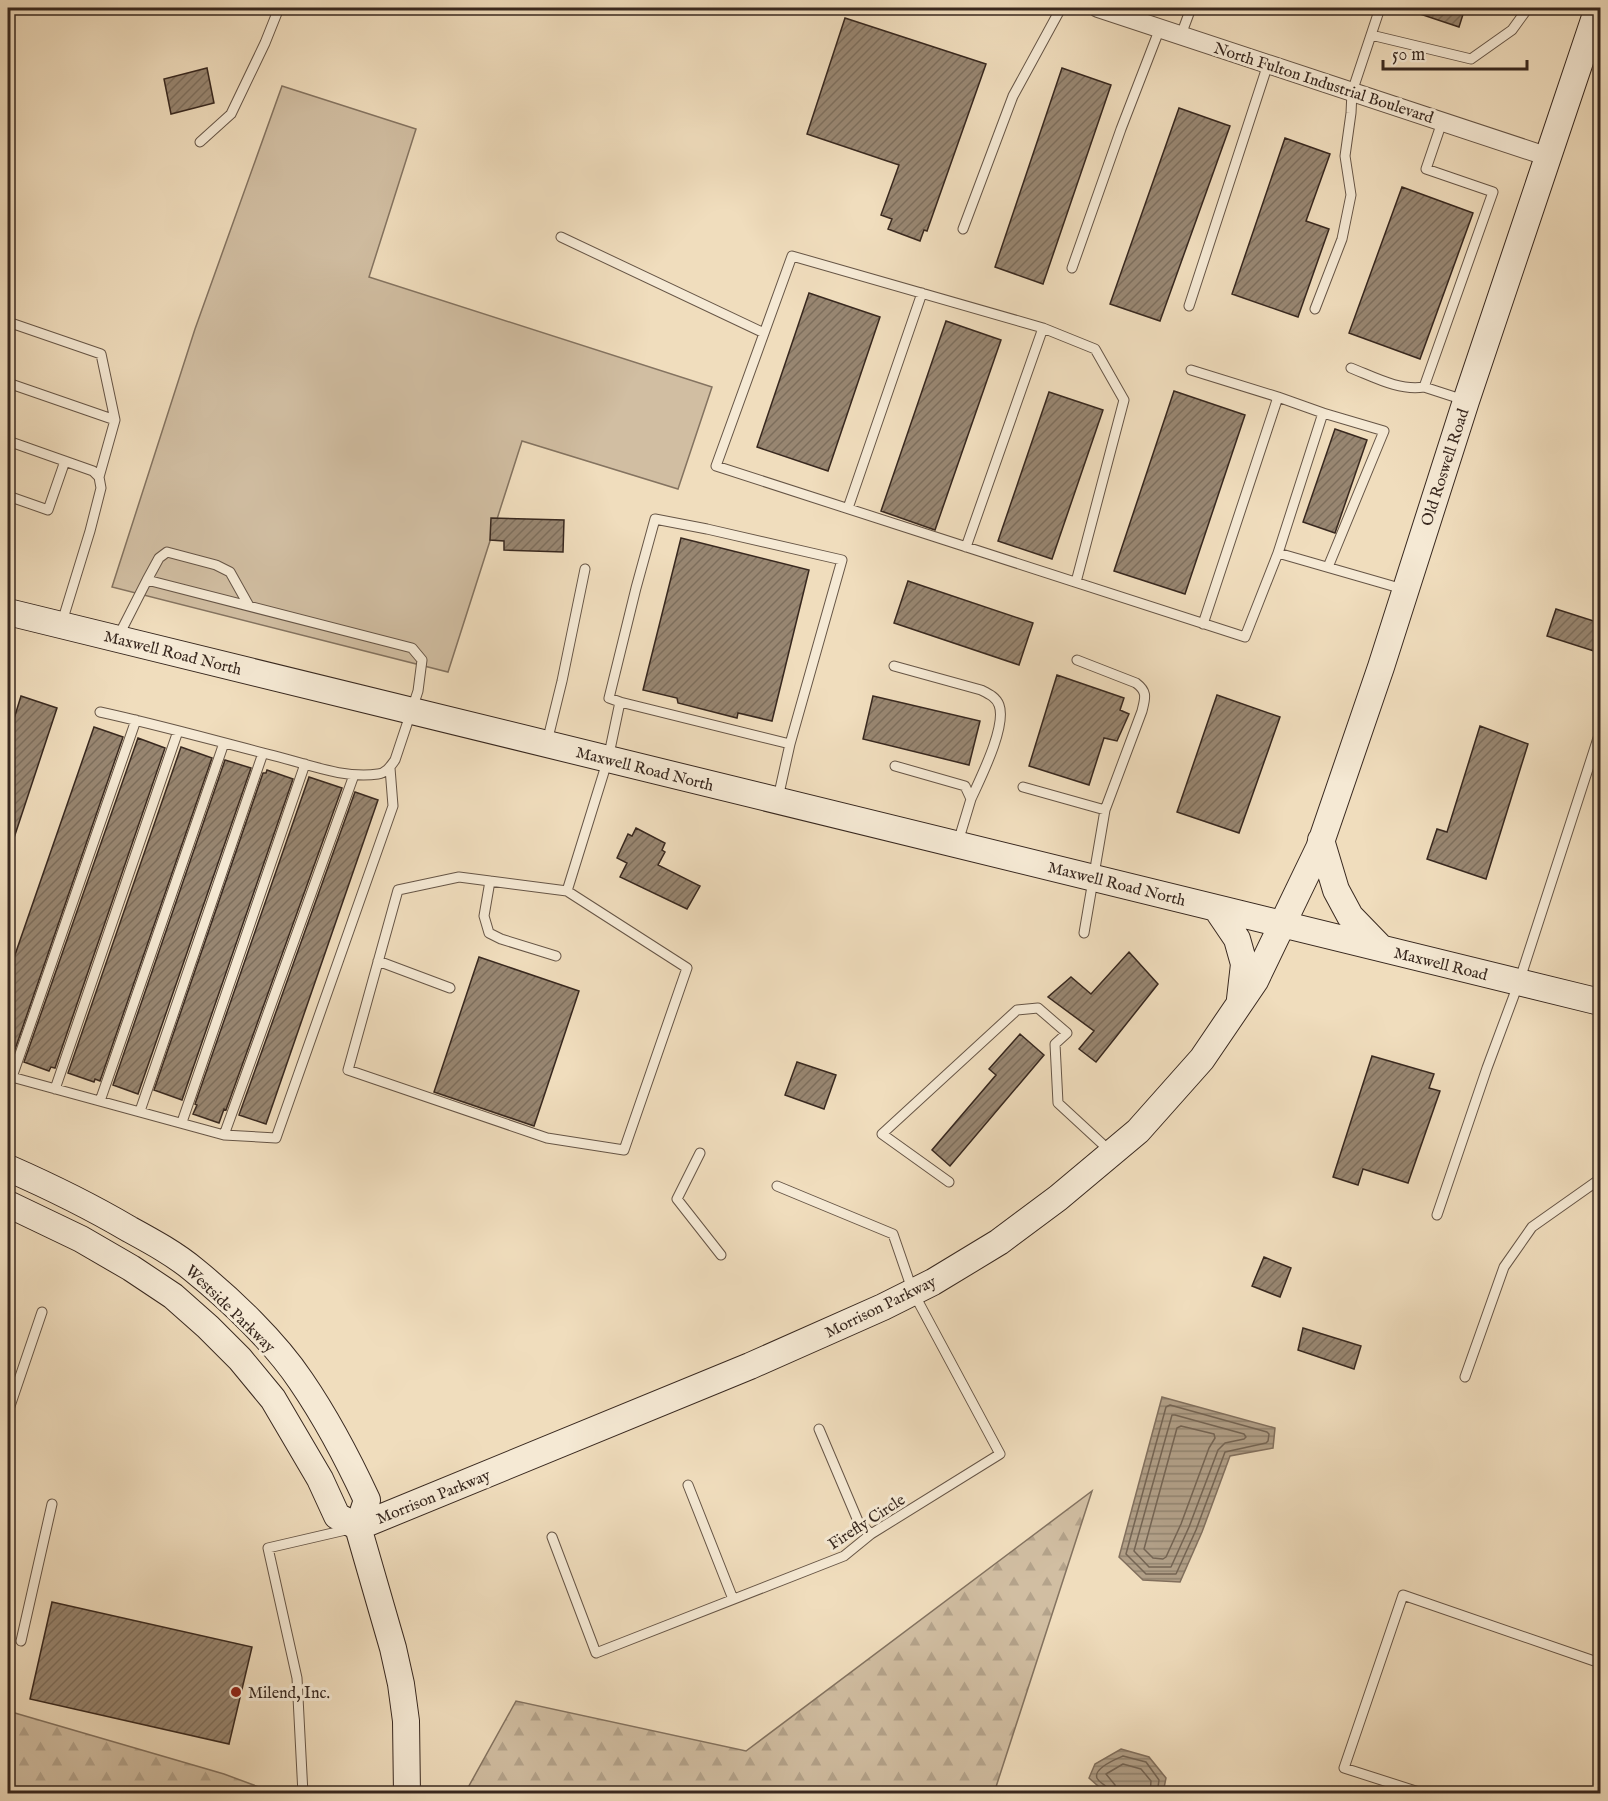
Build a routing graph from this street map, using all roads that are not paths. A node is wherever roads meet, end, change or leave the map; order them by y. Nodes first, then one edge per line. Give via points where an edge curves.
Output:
1 (279, 8) edge
2 (1061, 8) edge
3 (1098, 8) edge
4 (1191, 8) edge
5 (1380, 8) edge
6 (1528, 8) edge
7 (1598, 8) edge
8 (1160, 28) junction
9 (1180, 35) junction
10 (1371, 35) junction
11 (1268, 64) junction
12 (1352, 92) junction
13 (1442, 122) junction
14 (200, 141) dead end
15 (1549, 158) junction
16 (963, 229) dead end
17 (561, 237) dead end
18 (1072, 268) dead end
19 (922, 293) junction
20 (1189, 306) dead end
21 (1315, 309) dead end
22 (8, 322) edge
23 (1043, 328) junction
24 (764, 333) junction
25 (1351, 368) dead end
26 (1191, 370) dead end
27 (8, 382) edge
28 (1424, 387) junction
29 (1278, 398) junction
30 (1466, 400) junction
31 (1323, 413) junction
32 (115, 420) junction
33 (8, 441) edge
34 (65, 461) junction
35 (99, 477) junction
36 (8, 496) edge
37 (848, 508) junction
38 (966, 547) junction
39 (1278, 553) junction
40 (1328, 567) junction
41 (585, 569) dead end
42 (147, 580) junction
43 (1076, 582) junction
44 (1406, 590) junction
45 (249, 606) junction
46 (8, 612) edge
47 (1203, 624) junction
48 (61, 625) junction
49 (118, 639) junction
50 (1077, 660) dead end
51 (894, 666) dead end
52 (620, 702) junction
53 (100, 712) dead end
54 (412, 712) junction
55 (136, 720) junction
56 (178, 731) junction
57 (1600, 732) edge
58 (224, 743) junction
59 (546, 744) junction
60 (790, 744) junction
61 (263, 753) junction
62 (608, 759) junction
63 (305, 764) junction
64 (895, 766) dead end
65 (390, 768) junction
66 (354, 775) junction
67 (1023, 787) dead end
68 (971, 799) junction
69 (778, 801) junction
70 (1105, 810) junction
71 (1321, 840) junction
72 (957, 845) junction
73 (1093, 878) junction
74 (490, 881) junction
75 (567, 891) junction
76 (1216, 908) junction
77 (1282, 924) junction
78 (1084, 933) dead end
79 (1382, 948) junction
80 (556, 956) dead end
81 (378, 961) junction
82 (1519, 982) junction
83 (450, 988) dead end
84 (1600, 1002) edge
85 (1239, 1005) junction
86 (10, 1077) edge
87 (55, 1089) junction
88 (100, 1101) junction
89 (140, 1111) junction
90 (182, 1122) junction
91 (224, 1135) junction
92 (1112, 1152) junction
93 (700, 1154) dead end
94 (8, 1168) edge
95 (1600, 1179) edge
96 (949, 1182) dead end
97 (777, 1186) dead end
98 (8, 1204) edge
99 (1437, 1215) dead end
100 (721, 1255) dead end
101 (913, 1292) junction
102 (42, 1312) dead end
103 (1465, 1377) dead end
104 (8, 1412) edge
105 (819, 1429) dead end
106 (688, 1485) dead end
107 (52, 1504) dead end
108 (358, 1527) junction
109 (871, 1534) junction
110 (552, 1536) dead end
111 (734, 1599) junction
112 (21, 1641) dead end
113 (1600, 1663) edge
114 (303, 1794) edge
115 (407, 1794) edge
116 (1425, 1794) edge

1 - 14 lane via 231,114
2 - 16 lane via 1013,96
3 - 8 street, North Fulton Industrial Boulevard
4 - 9 lane
5 - 10 lane
6 - 10 lane via 1512,30 1471,59
7 - 15 street, Old Roswell Road
8 - 9 street, North Fulton Industrial Boulevard
8 - 18 lane
9 - 11 street, North Fulton Industrial Boulevard
10 - 12 lane
11 - 12 street, North Fulton Industrial Boulevard
11 - 20 lane
12 - 13 street, North Fulton Industrial Boulevard
12 - 21 lane via 1346,156 1352,195 1342,239
13 - 15 street, North Fulton Industrial Boulevard
13 - 28 lane via 1426,169 1493,192
15 - 30 street, Old Roswell Road
17 - 24 lane
19 - 23 lane
19 - 24 lane via 792,256
19 - 37 lane
22 - 32 lane via 102,354
23 - 38 lane
23 - 43 lane via 1095,349 1124,400
24 - 37 lane via 716,466
25 - 28 lane via 1398,386
26 - 29 lane
27 - 32 lane
28 - 30 lane
29 - 31 lane
29 - 47 lane
30 - 44 street, Old Roswell Road
31 - 39 lane
31 - 40 lane via 1384,431
32 - 35 lane
33 - 34 lane
34 - 35 lane
34 - 36 lane via 48,510
35 - 48 lane via 90,531
37 - 38 lane
38 - 43 lane
39 - 40 lane
39 - 47 lane via 1245,637
40 - 44 lane
41 - 59 lane
42 - 45 lane
42 - 45 lane via 159,558 167,552 230,572
42 - 49 lane
43 - 47 lane
44 - 71 street, Old Roswell Road
45 - 54 lane via 412,648 422,660
46 - 48 street, Maxwell Road North
48 - 49 street, Maxwell Road North
49 - 54 street, Maxwell Road North
50 - 70 lane via 1136,683 1143,688 1145,698
51 - 68 lane via 981,690 999,704 1001,715 988,764
52 - 60 lane
52 - 60 lane via 609,698 655,519 842,560
52 - 62 lane
53 - 55 lane
54 - 59 street, Maxwell Road North
54 - 65 lane
55 - 56 lane
55 - 86 lane
56 - 58 lane
56 - 87 lane
57 - 82 lane
58 - 61 lane
58 - 88 lane
59 - 62 street, Maxwell Road North
60 - 69 lane
61 - 63 lane
61 - 89 lane
62 - 69 street, Maxwell Road North
62 - 75 lane
63 - 66 lane
63 - 90 lane
64 - 68 lane via 965,786
65 - 66 lane via 381,774
65 - 91 lane via 393,806 276,1138
66 - 91 lane
67 - 70 lane
68 - 72 lane
69 - 72 street, Maxwell Road North
70 - 73 lane
71 - 77 street, Old Roswell Road
71 - 79 street via 1336,890 1350,916
72 - 73 street, Maxwell Road North
73 - 76 street, Maxwell Road North
73 - 78 lane
74 - 75 lane
74 - 80 lane via 484,916 489,933
74 - 81 lane via 459,877 398,890
75 - 81 lane via 687,968 624,1150 548,1138 348,1070
76 - 77 street, Maxwell Road North
76 - 85 street via 1237,939 1244,964
77 - 79 street, Maxwell Road
77 - 85 street, Morrison Parkway via 1256,981
79 - 82 street, Maxwell Road
81 - 83 lane
82 - 84 street, Maxwell Road
82 - 99 lane
85 - 92 street, Morrison Parkway via 1202,1059 1138,1131
86 - 87 lane
87 - 88 lane
88 - 89 lane
89 - 90 lane
90 - 91 lane
92 - 96 lane via 1058,1103 1055,1044 1067,1033 1038,1008 1017,1010 882,1134
92 - 101 street, Morrison Parkway via 999,1242
93 - 100 lane via 677,1199
94 - 108 street, Westside Parkway via 97,1210 158,1245 194,1269 265,1336 300,1379 350,1464 367,1500
95 - 103 lane via 1532,1227 1504,1267
97 - 101 lane, Firefly Circle via 893,1234
98 - 108 street, Westside Parkway via 131,1268 173,1296 208,1327 273,1399 337,1516
101 - 108 street, Morrison Parkway via 750,1366
101 - 109 lane, Firefly Circle via 1000,1454
102 - 104 lane
105 - 109 lane via 858,1521
106 - 111 lane
107 - 112 lane
108 - 114 lane via 268,1548 297,1678
108 - 115 street via 401,1684
109 - 111 lane, Firefly Circle via 844,1556
110 - 111 lane, Firefly Circle via 596,1653
113 - 116 lane via 1403,1595 1344,1768

